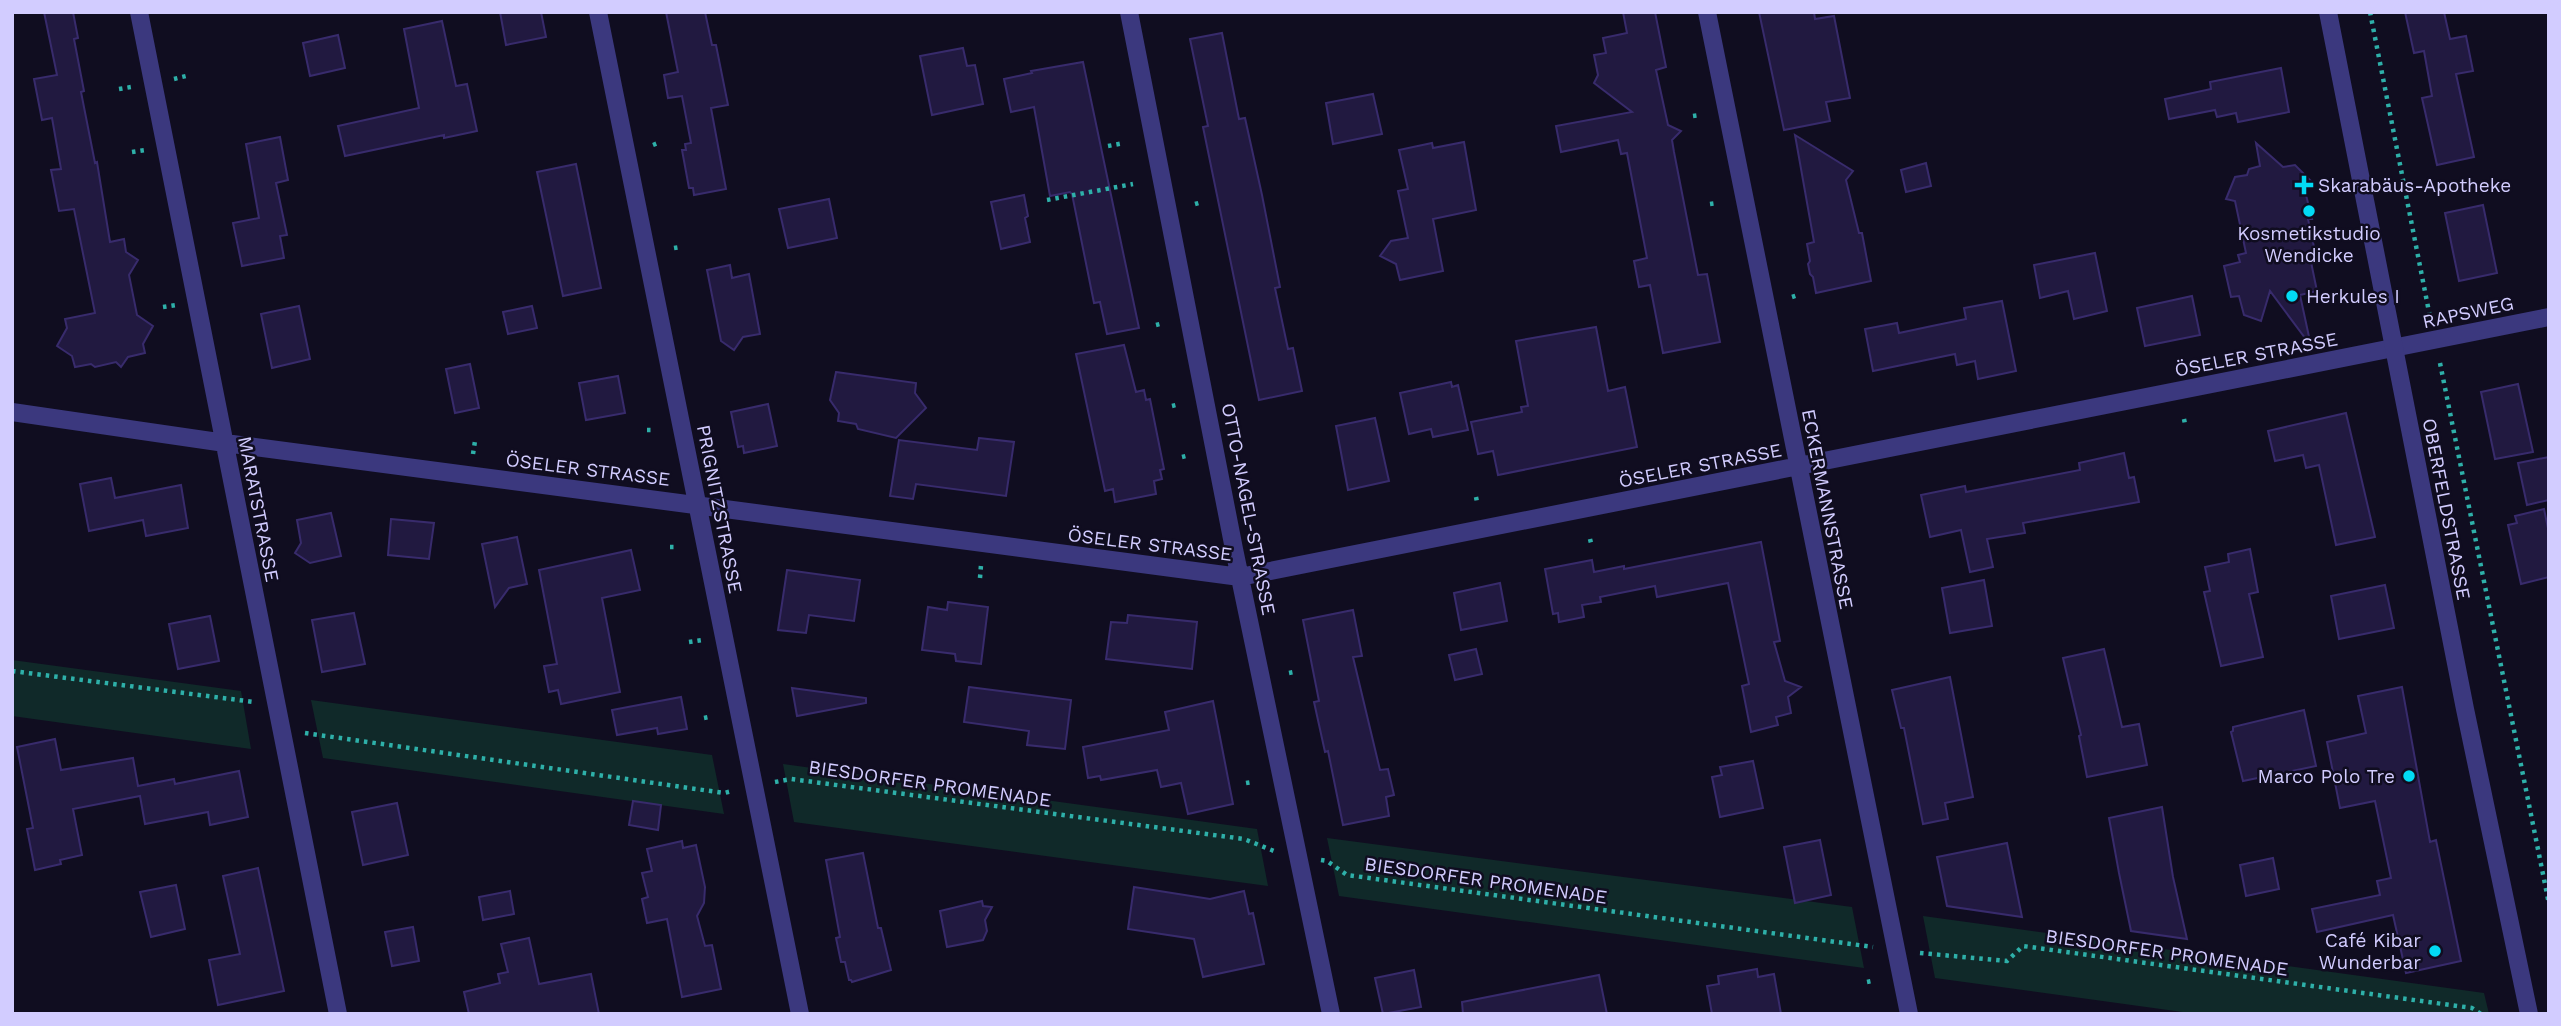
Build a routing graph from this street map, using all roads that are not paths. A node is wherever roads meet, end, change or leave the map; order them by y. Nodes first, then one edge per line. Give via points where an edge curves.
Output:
1 (139, 12) edge
2 (598, 12) edge
3 (1129, 12) edge
4 (1707, 12) edge
5 (2328, 12) edge
6 (2549, 317) edge
7 (2395, 349) junction
8 (12, 412) edge
9 (225, 443) junction
10 (1798, 467) junction
11 (698, 504) junction
12 (1240, 577) junction
13 (338, 1014) edge
14 (800, 1014) edge
15 (1331, 1014) edge
16 (1909, 1014) edge
17 (2529, 1014) edge

1 - 9 street, MARATSTRASSE
2 - 11 street, PRIGNITZSTRASSE
3 - 12 street, OTTO-NAGEL-STRASSE
4 - 10 street, ECKERMANNSTRASSE
5 - 7 street, OBERFELDSTRASSE
6 - 7 street, RAPSWEG
7 - 10 street, ÖSELER STRASSE
7 - 17 street, OBERFELDSTRASSE
8 - 9 street, ÖSELER STRASSE
9 - 11 street, ÖSELER STRASSE
9 - 13 street, MARATSTRASSE
10 - 12 street, ÖSELER STRASSE
10 - 16 street, ECKERMANNSTRASSE
11 - 12 street, ÖSELER STRASSE
11 - 14 street, PRIGNITZSTRASSE
12 - 15 street, OTTO-NAGEL-STRASSE

